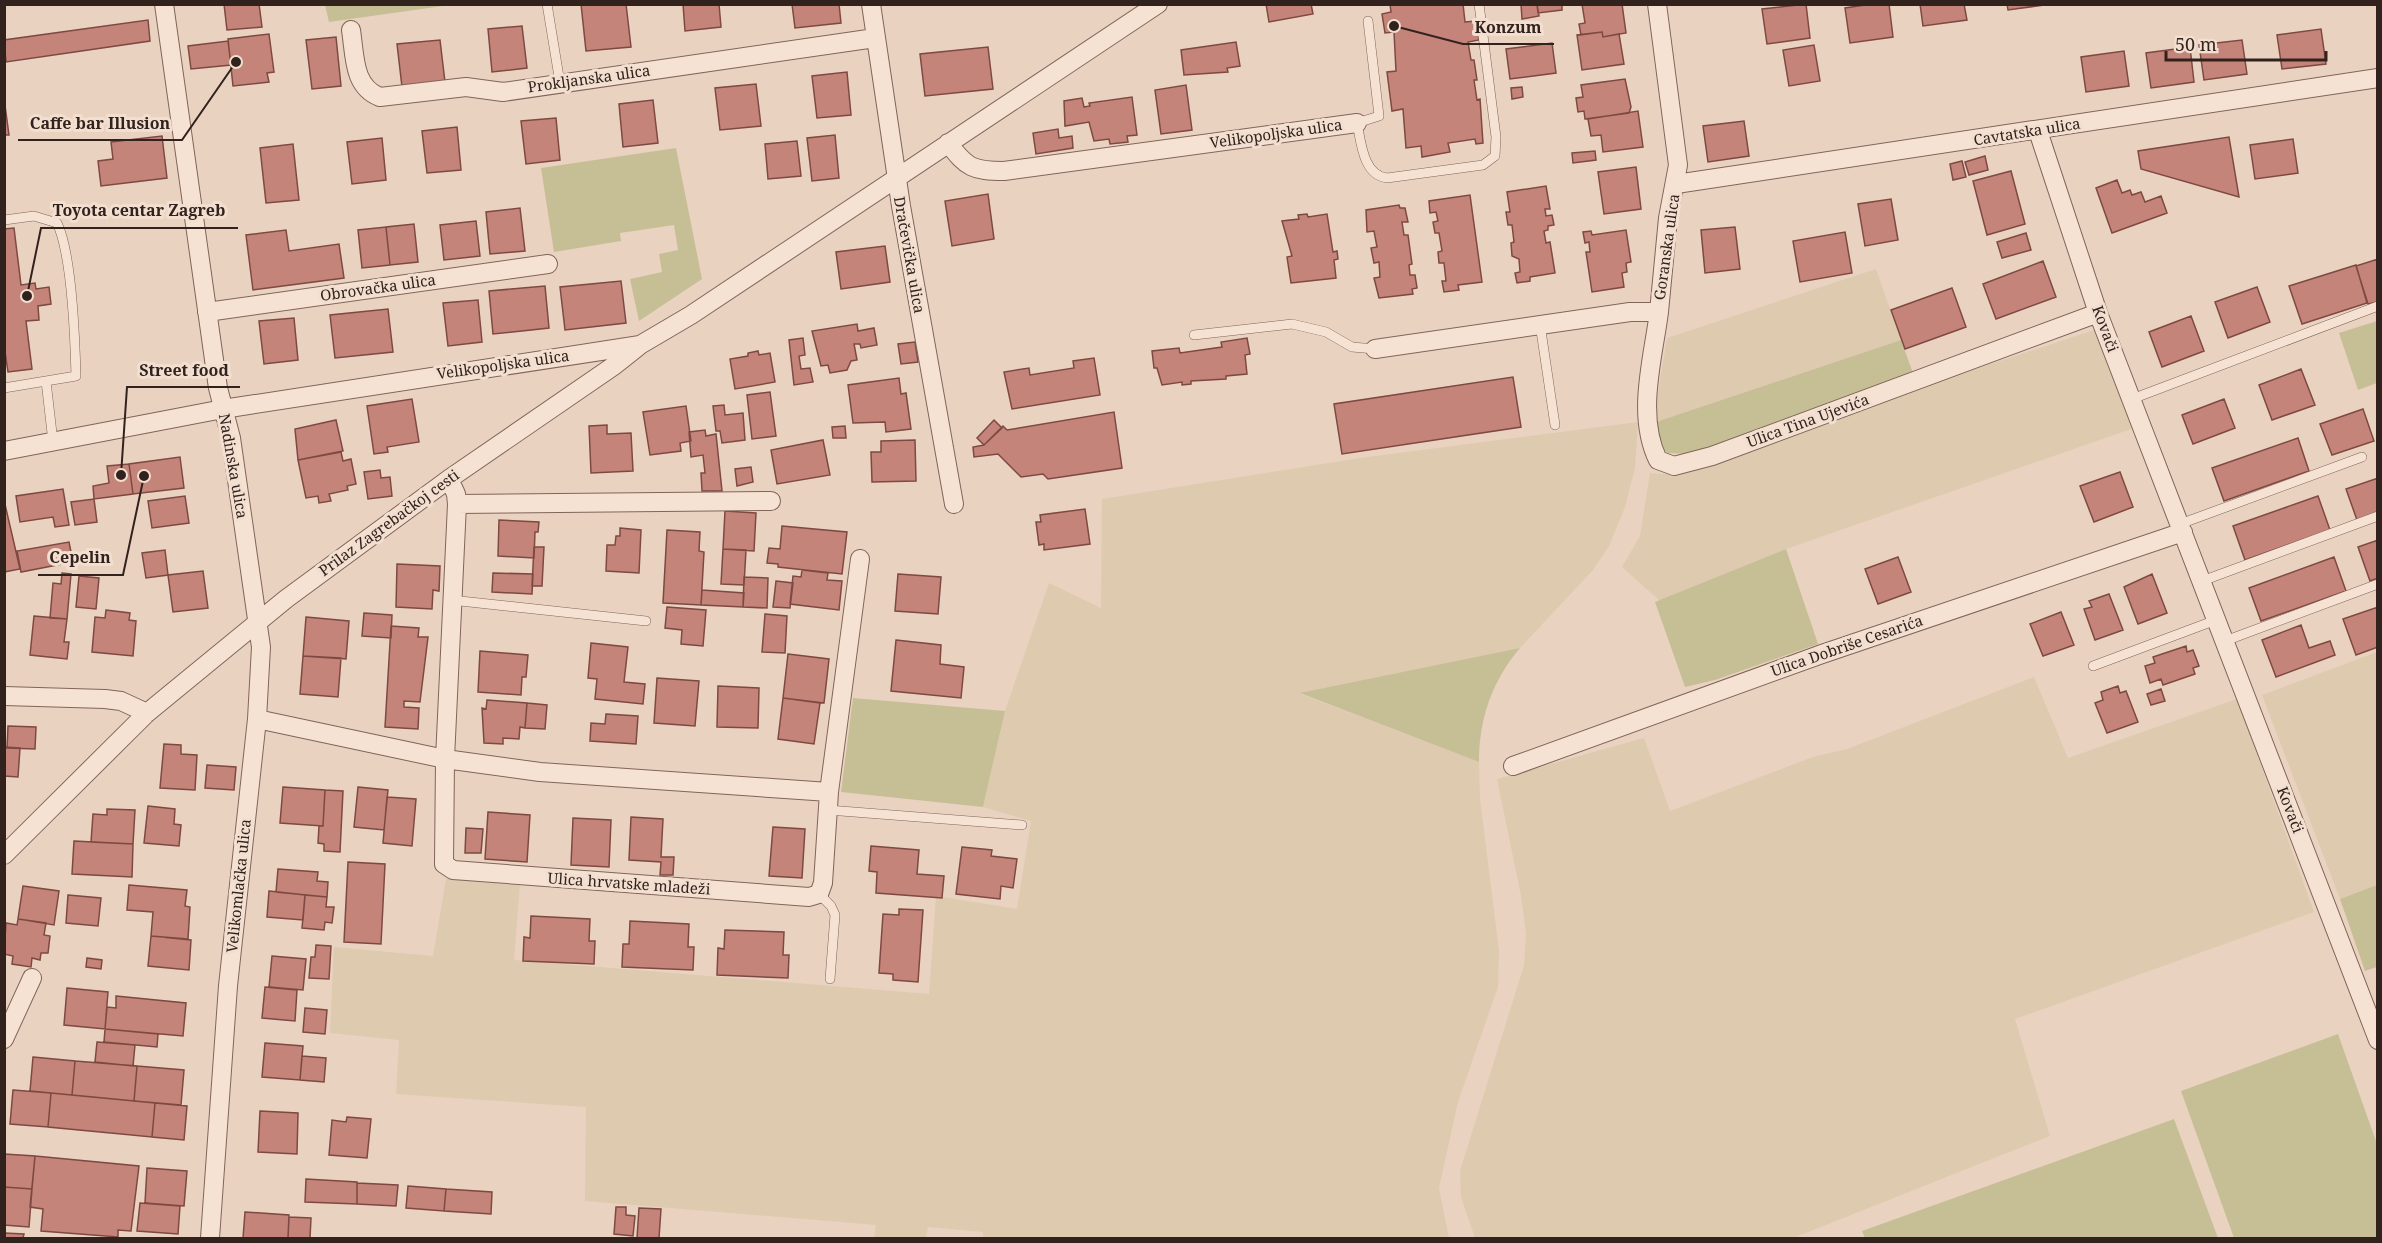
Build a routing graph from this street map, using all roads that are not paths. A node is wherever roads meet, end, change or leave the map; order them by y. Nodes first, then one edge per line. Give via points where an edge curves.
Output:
1 (164, 4) edge
2 (547, 4) edge
3 (871, 4) edge
4 (1158, 4) edge
5 (1479, 4) edge
6 (1656, 4) edge
7 (1368, 21) dead end
8 (351, 30) dead end
9 (875, 38) junction
10 (2378, 78) edge
11 (561, 83) junction
12 (1357, 123) junction
13 (2038, 131) junction
14 (948, 143) junction
15 (896, 177) junction
16 (1676, 184) junction
17 (4, 220) edge
18 (548, 264) dead end
19 (2378, 306) edge
20 (207, 312) junction
21 (1659, 312) junction
22 (2098, 313) junction
23 (1540, 324) junction
24 (1194, 335) dead end
25 (640, 345) junction
26 (1375, 349) joint
27 (46, 381) junction
28 (4, 388) edge
29 (2132, 399) junction
30 (223, 409) junction
31 (1555, 425) dead end
32 (53, 442) junction
33 (4, 452) edge
34 (2362, 457) dead end
35 (449, 478) junction
36 (771, 501) dead end
37 (457, 504) junction
38 (954, 504) dead end
39 (2378, 516) edge
40 (2181, 528) junction
41 (246, 535) joint
42 (860, 559) dead end
43 (2202, 581) junction
44 (2378, 584) edge
45 (451, 600) junction
46 (2216, 620) junction
47 (646, 621) dead end
48 (259, 623) junction
49 (2225, 641) junction
50 (2092, 666) dead end
51 (4, 696) edge
52 (147, 713) junction
53 (257, 719) junction
54 (445, 759) junction
55 (1513, 766) dead end
56 (828, 801) junction
57 (1022, 825) dead end
58 (4, 855) edge
59 (819, 894) junction
60 (32, 978) dead end
61 (830, 978) dead end
62 (4, 1039) edge
63 (2378, 1040) edge
64 (210, 1239) edge

1 - 20 street, Nadinska ulica
2 - 11 lane
3 - 9 street, Dračevička ulica
4 - 14 street, Velikopoljska ulica
5 - 12 lane, Velikopoljska ulica via 1496,136 1495,156 1489,162 1382,177 1367,161
6 - 16 street, Goranska ulica via 1678,165
7 - 12 lane via 1379,116
8 - 11 street, Prokljanska ulica via 361,84 380,97 466,87 503,92
9 - 11 street, Prokljanska ulica
9 - 15 street, Dračevička ulica
10 - 13 street, Cavtatska ulica
12 - 14 street, Velikopoljska ulica via 1004,171 980,171 964,164
13 - 16 street, Cavtatska ulica
13 - 22 street, Kovači
14 - 15 street, Velikopoljska ulica
15 - 25 street, Velikopoljska ulica
15 - 38 street, Dračevička ulica
16 - 21 street, Goranska ulica via 1668,218
17 - 27 lane via 34,216 57,223 62,232 76,376
18 - 20 street, Obrovačka ulica
19 - 29 lane
20 - 30 street, Nadinska ulica
21 - 22 street, Ulica Tina Ujevića via 1647,406 1649,443 1658,460 1674,466 1712,456
21 - 23 street, Goranska ulica
22 - 29 street, Kovači
23 - 26 street, Goranska ulica
23 - 31 lane
24 - 26 lane via 1298,324 1326,332 1352,347
25 - 30 street, Velikopoljska ulica
25 - 35 street, Prilaz Zagrebačkoj cesti
27 - 28 lane
27 - 32 lane
29 - 40 street, Kovači
30 - 32 street, Velikopoljska ulica
30 - 41 street, Nadinska ulica
32 - 33 street, Velikopoljska ulica
34 - 40 lane
35 - 37 street, Ulica hrvatske mladeži
35 - 48 street, Prilaz Zagrebačkoj cesti via 285,599
36 - 37 street, Prilaz Zagrebačkoj cesti
37 - 45 street, Ulica hrvatske mladeži
39 - 43 lane
40 - 43 street, Kovači
40 - 55 street, Ulica Dobriše Cesarića
41 - 48 street, Velikomlačka ulica
42 - 56 street
43 - 46 street, Kovači
44 - 49 lane
45 - 47 lane
45 - 54 street, Ulica hrvatske mladeži
46 - 49 street, Kovači
46 - 50 lane
48 - 52 street, Prilaz Zagrebačkoj cesti
48 - 53 street, Velikomlačka ulica
49 - 63 street, Kovači
51 - 52 street via 105,699 121,701
52 - 58 street, Prilaz Zagrebačkoj cesti
53 - 54 street
53 - 64 street, Velikomlačka ulica via 228,987
54 - 56 street
54 - 59 street, Ulica hrvatske mladeži via 442,854 444,864 453,870 809,897
56 - 57 lane
56 - 59 street via 824,883
59 - 61 lane via 835,915
60 - 62 street

